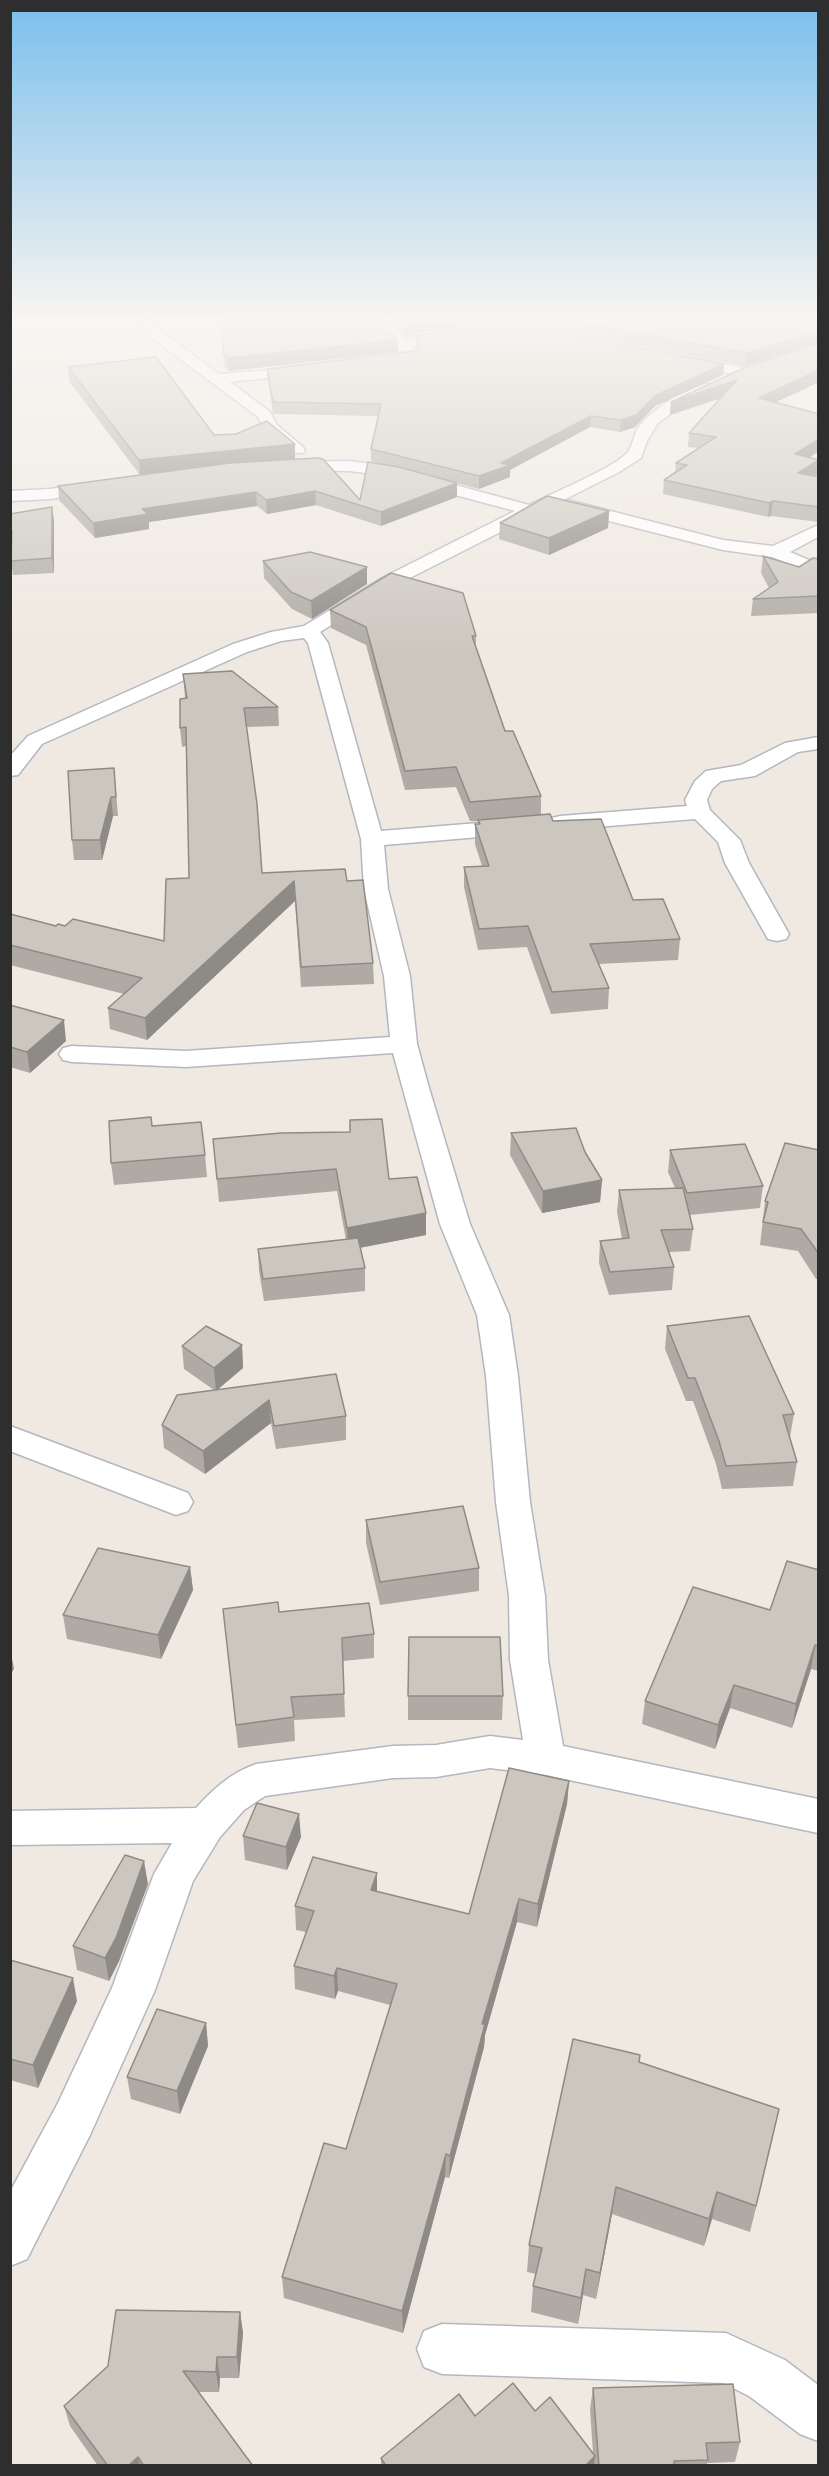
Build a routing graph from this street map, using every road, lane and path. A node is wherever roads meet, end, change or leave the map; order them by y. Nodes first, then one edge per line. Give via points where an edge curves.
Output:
1 (273, 430) edge
2 (645, 430) edge
3 (315, 465) junction
4 (269, 467) edge
5 (117, 484) edge
6 (10, 496) edge
7 (547, 500) junction
8 (529, 510) junction
9 (819, 530) edge
10 (776, 552) junction
11 (819, 570) edge
12 (309, 631) junction
13 (819, 743) edge
14 (10, 770) edge
15 (700, 812) junction
16 (372, 839) junction
17 (777, 934) dead end
18 (404, 1044) junction
19 (72, 1054) dead end
20 (10, 1438) edge
21 (176, 1502) dead end
22 (546, 1759) junction
23 (819, 1816) edge
24 (206, 1825) junction
25 (10, 1828) edge
26 (10, 2242) edge
27 (442, 2349) dead end
28 (819, 2416) edge

1 - 3 street
2 - 7 street via 635,455
3 - 4 street
3 - 8 street via 382,470
5 - 6 street
7 - 8 street
7 - 10 street via 723,545
8 - 12 street via 388,582
9 - 10 street
10 - 11 street
12 - 14 street via 240,648 35,740
12 - 16 street via 318,643
13 - 15 street via 792,747 747,771 714,776 702,786 696,800
15 - 16 street
15 - 17 street via 729,840 737,863
16 - 18 street via 376,889 397,976
18 - 19 street via 186,1059
18 - 22 street via 455,1224 493,1315 527,1596 529,1660
20 - 21 street
22 - 23 street
22 - 24 street via 490,1752 256,1780 230,1798
24 - 25 street
24 - 26 street via 175,1874 133,1990 74,2119
27 - 28 street via 726,2358 767,2378

